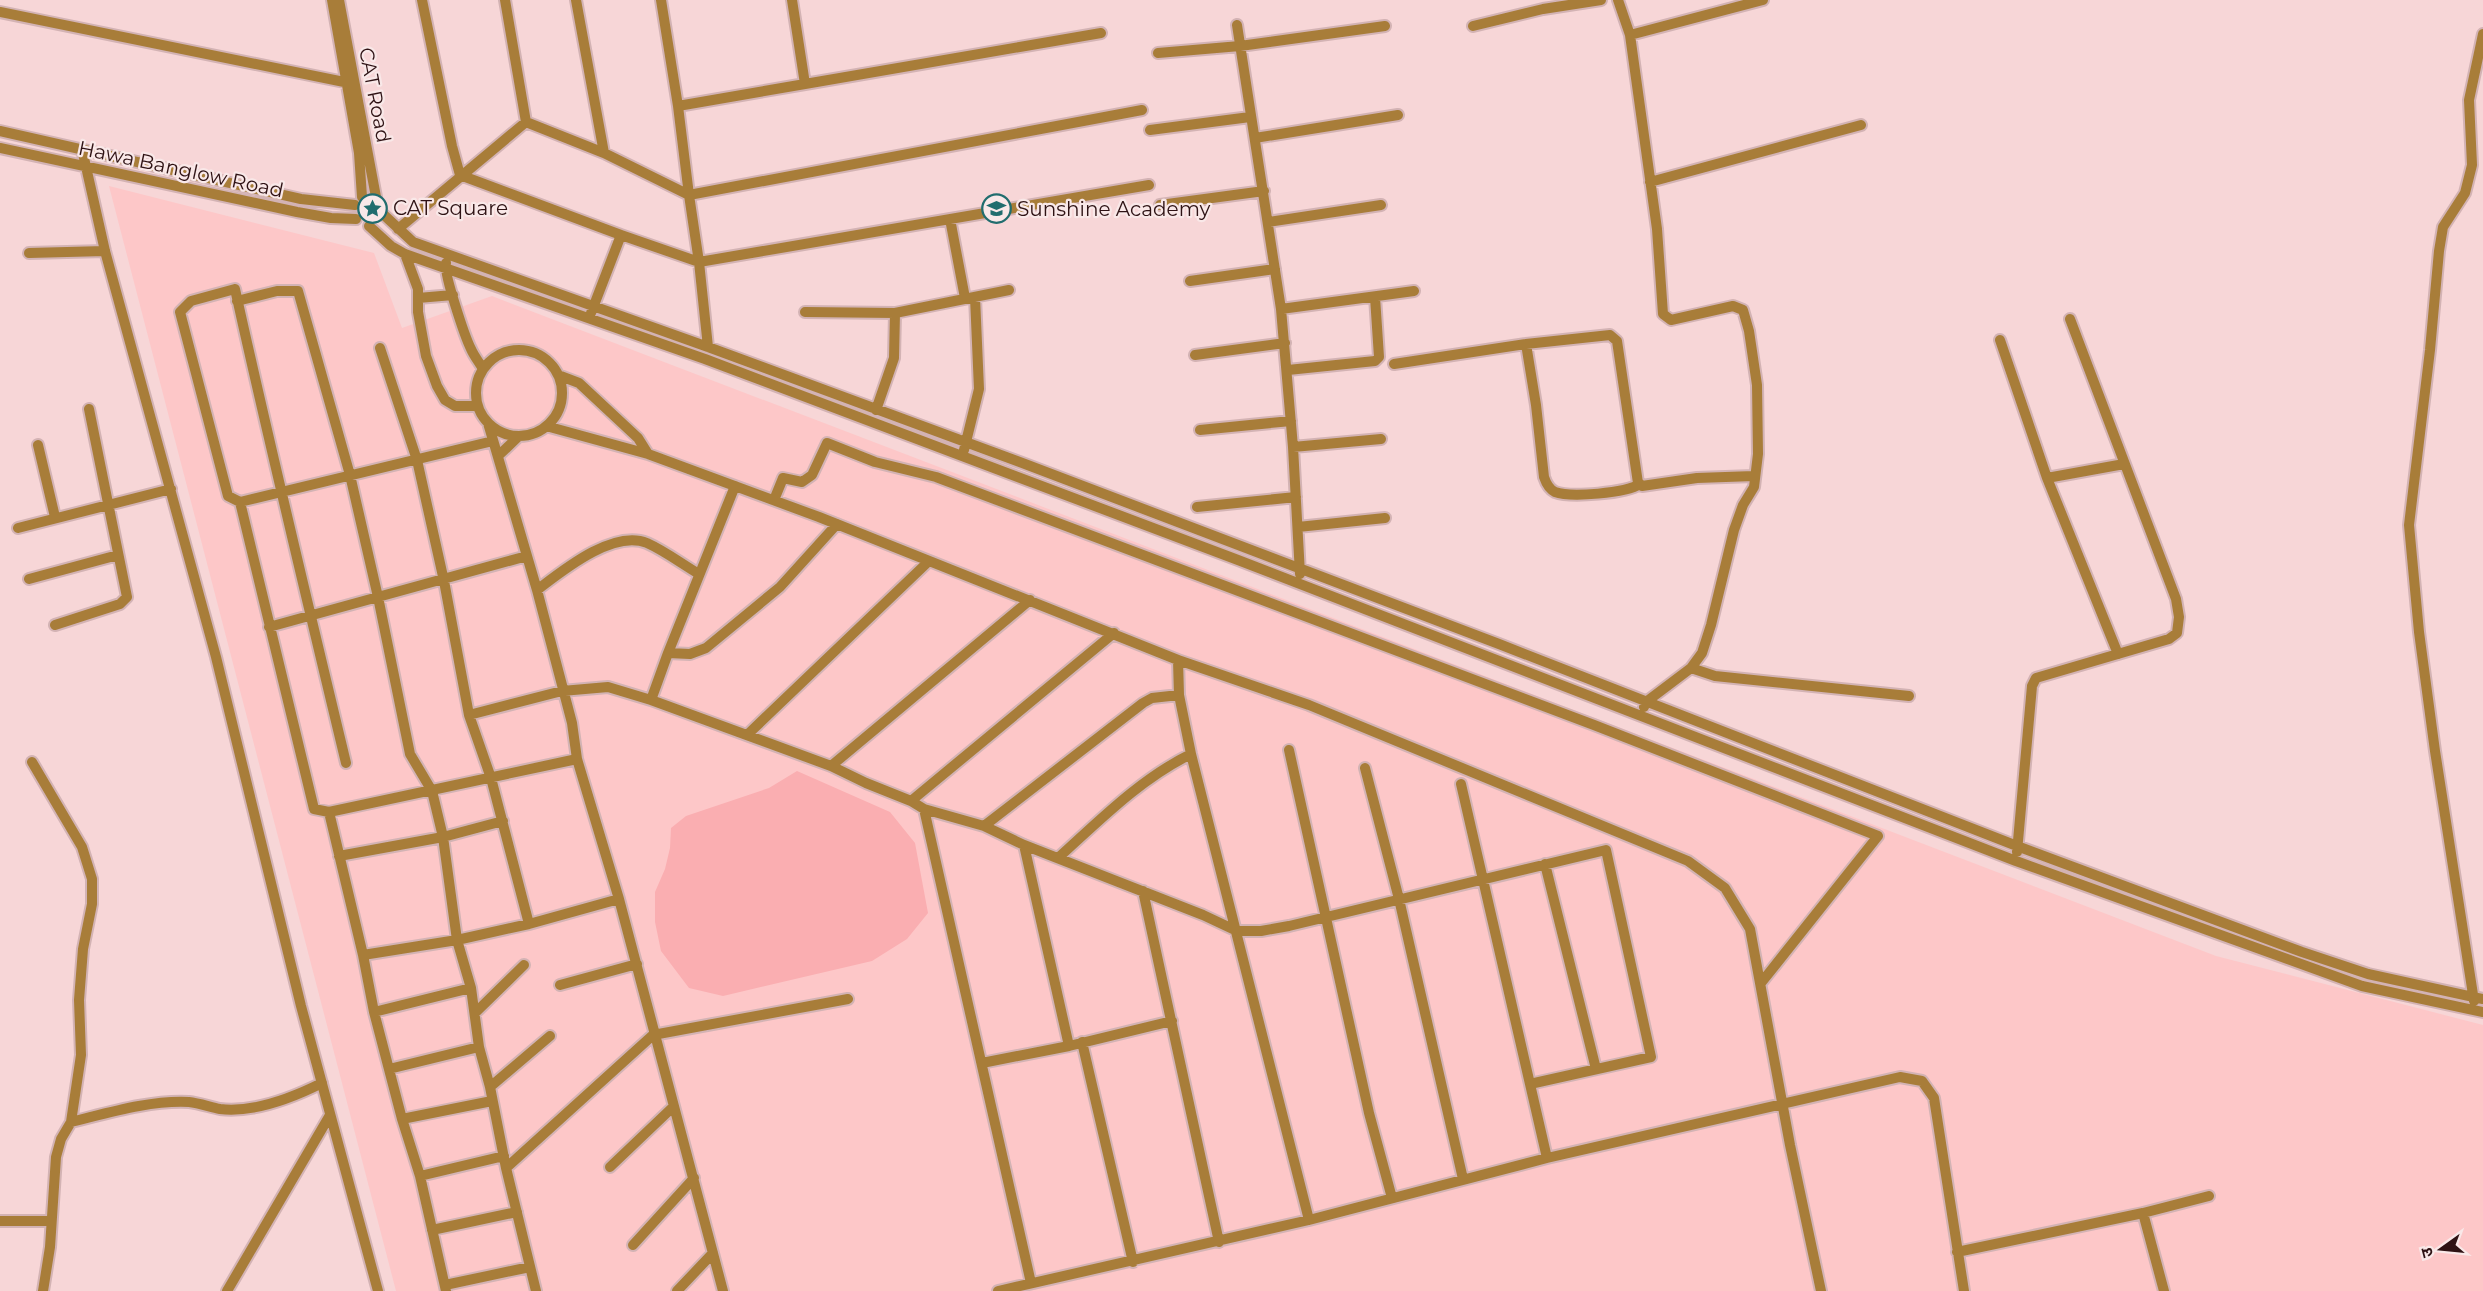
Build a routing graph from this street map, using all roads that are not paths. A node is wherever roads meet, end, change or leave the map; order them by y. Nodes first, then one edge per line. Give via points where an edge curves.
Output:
1 (332, 0) edge
2 (339, 0) edge
3 (422, 0) edge
4 (505, 0) edge
5 (576, 0) edge
6 (661, 0) edge
7 (792, 0) edge
8 (1601, 0) edge
9 (1618, 0) edge
10 (1763, 0) edge
11 (0, 12) edge
12 (1237, 25) dead end
13 (1385, 26) dead end
14 (1473, 26) dead end
15 (1101, 33) dead end
16 (2483, 34) edge
17 (1630, 35) junction
18 (1240, 46) junction
19 (1158, 53) dead end
20 (350, 83) junction
21 (806, 84) junction
22 (678, 106) junction
23 (1142, 110) dead end
24 (1398, 115) dead end
25 (1250, 117) junction
26 (526, 122) junction
27 (1861, 125) dead end
28 (1150, 130) dead end
29 (0, 131) edge
30 (1255, 138) junction
31 (0, 147) edge
32 (82, 149) junction
33 (604, 153) junction
34 (86, 167) junction
35 (460, 175) junction
36 (1650, 182) junction
37 (1149, 185) dead end
38 (1264, 191) junction
39 (281, 195) junction
40 (689, 195) junction
41 (376, 198) junction
42 (358, 201) junction
43 (1160, 205) dead end
44 (1381, 206) dead end
45 (278, 207) junction
46 (384, 215) junction
47 (356, 219) junction
48 (950, 219) junction
49 (1268, 222) junction
50 (369, 226) junction
51 (398, 229) junction
52 (621, 235) junction
53 (105, 250) junction
54 (29, 253) dead end
55 (405, 254) junction
56 (449, 255) junction
57 (699, 262) junction
58 (444, 267) junction
59 (1275, 269) junction
60 (1190, 281) dead end
61 (1009, 290) dead end
62 (1414, 291) dead end
63 (453, 295) junction
64 (970, 297) junction
65 (1376, 297) junction
66 (418, 298) junction
67 (237, 301) junction
68 (593, 306) junction
69 (1281, 309) junction
70 (805, 312) dead end
71 (895, 313) junction
72 (589, 319) junction
73 (2070, 319) dead end
74 (2000, 339) dead end
75 (1285, 344) junction
76 (1526, 344) junction
77 (708, 347) junction
78 (380, 348) dead end
79 (1195, 355) dead end
80 (1394, 364) dead end
81 (483, 369) junction
82 (1287, 370) junction
83 (558, 375) junction
84 (478, 406) junction
85 (88, 409) dead end
86 (876, 410) junction
87 (1291, 421) junction
88 (488, 423) junction
89 (546, 426) junction
90 (1200, 430) dead end
91 (519, 436) junction
92 (1381, 439) dead end
93 (493, 441) junction
94 (966, 444) junction
95 (38, 445) dead end
96 (1293, 447) junction
97 (648, 454) junction
98 (498, 456) junction
99 (962, 456) junction
100 (417, 460) junction
101 (2124, 464) junction
102 (350, 475) junction
103 (1754, 477) junction
104 (2047, 478) junction
105 (1640, 484) junction
106 (735, 486) junction
107 (171, 489) junction
108 (282, 490) junction
109 (1296, 497) junction
110 (774, 500) junction
111 (240, 502) junction
112 (108, 505) junction
113 (1197, 507) dead end
114 (55, 517) junction
115 (1385, 518) dead end
116 (837, 524) junction
117 (1298, 527) junction
118 (18, 528) dead end
119 (118, 555) junction
120 (527, 556) junction
121 (929, 561) junction
122 (1301, 569) junction
123 (699, 574) junction
124 (29, 579) dead end
125 (444, 580) junction
126 (1297, 583) junction
127 (537, 590) junction
128 (378, 597) junction
129 (1030, 600) junction
130 (310, 614) junction
131 (55, 625) dead end
132 (269, 627) junction
133 (1114, 633) junction
134 (668, 652) junction
135 (2118, 654) junction
136 (1178, 660) junction
137 (1691, 668) junction
138 (562, 692) junction
139 (1179, 695) junction
140 (1909, 696) dead end
141 (651, 700) junction
142 (1646, 702) junction
143 (469, 715) junction
144 (1641, 715) junction
145 (747, 735) junction
146 (1289, 750) dead end
147 (1191, 754) junction
148 (578, 759) junction
149 (32, 762) dead end
150 (346, 763) dead end
151 (831, 766) junction
152 (1365, 768) dead end
153 (491, 778) junction
154 (1461, 784) dead end
155 (432, 791) junction
156 (911, 801) junction
157 (924, 809) junction
158 (329, 812) junction
159 (503, 820) junction
160 (984, 826) junction
161 (443, 837) junction
162 (1024, 845) junction
163 (2017, 846) junction
164 (339, 856) junction
165 (1058, 858) junction
166 (2016, 861) junction
167 (1545, 864) junction
168 (1483, 878) junction
169 (1143, 891) junction
170 (619, 899) junction
171 (1399, 899) junction
172 (1325, 916) junction
173 (529, 924) junction
174 (1237, 931) junction
175 (457, 940) junction
176 (363, 955) junction
177 (637, 964) junction
178 (524, 965) dead end
179 (1761, 983) junction
180 (560, 985) dead end
181 (471, 988) junction
182 (2479, 998) edge
183 (848, 999) dead end
184 (2478, 1011) edge
185 (374, 1012) junction
186 (475, 1013) junction
187 (1172, 1021) junction
188 (653, 1035) junction
189 (550, 1036) dead end
190 (1082, 1042) junction
191 (1069, 1046) junction
192 (479, 1047) junction
193 (982, 1064) junction
194 (389, 1068) junction
195 (1596, 1069) junction
196 (322, 1083) junction
197 (1530, 1084) junction
198 (490, 1087) junction
199 (492, 1101) junction
200 (1783, 1102) junction
201 (673, 1107) junction
202 (330, 1115) junction
203 (402, 1119) junction
204 (71, 1122) junction
205 (504, 1156) junction
206 (1547, 1158) junction
207 (610, 1167) dead end
208 (506, 1168) junction
209 (420, 1176) junction
210 (694, 1178) junction
211 (1463, 1179) junction
212 (2208, 1196) dead end
213 (1392, 1198) junction
214 (517, 1212) junction
215 (2143, 1213) junction
216 (1309, 1220) junction
217 (0, 1221) edge
218 (51, 1221) junction
219 (432, 1230) junction
220 (1219, 1242) junction
221 (633, 1245) dead end
222 (1957, 1252) junction
223 (713, 1253) junction
224 (1133, 1262) junction
225 (530, 1267) junction
226 (1031, 1283) junction
227 (445, 1288) edge
228 (43, 1291) edge
229 (227, 1291) edge
230 (378, 1291) edge
231 (536, 1291) edge
232 (677, 1291) edge
233 (723, 1291) edge
234 (998, 1291) edge
235 (1821, 1291) edge
236 (1964, 1291) edge
237 (2164, 1291) edge

1 - 20 street, CAT Road
2 - 20 street, CAT Road
3 - 35 street
4 - 26 street
5 - 33 street
6 - 22 street
7 - 21 street
8 - 14 street
9 - 17 street
10 - 17 street
11 - 20 street
12 - 18 street
13 - 18 street
15 - 21 street
16 - 182 street via 2469,100 2472,165 2465,193 2443,227 2439,250 2409,525 2434,740
17 - 36 street
18 - 19 street
18 - 25 street
20 - 41 street, CAT Road
20 - 42 street, CAT Road via 359,153
21 - 22 street
22 - 40 street
23 - 40 street
24 - 30 street
25 - 28 street
25 - 30 street
26 - 33 street
26 - 35 street
27 - 36 street
29 - 32 street, Hawa Banglow Road
30 - 38 street
31 - 34 street, Hawa Banglow Road
32 - 34 street
32 - 39 street, Hawa Banglow Road
33 - 40 street
34 - 45 street, Hawa Banglow Road
34 - 53 street
35 - 51 street
35 - 52 street
36 - 103 street via 1663,314 1671,320 1732,306 1743,310 1757,385 1758,454
37 - 48 street
38 - 43 street
38 - 49 street
39 - 42 street, Hawa Banglow Road via 328,203
39 - 45 street
40 - 57 street
41 - 42 street
41 - 46 street via 383,205
42 - 47 street
44 - 49 street
45 - 47 street, Hawa Banglow Road
46 - 50 street
46 - 51 street
47 - 50 street
48 - 57 street
48 - 64 street
49 - 59 street
50 - 55 street
51 - 56 street via 414,242
52 - 57 street
52 - 68 street
53 - 54 street
53 - 107 street
55 - 58 street
55 - 66 street
56 - 58 street
56 - 68 street
57 - 77 street
58 - 63 street
58 - 72 street
59 - 60 street
59 - 69 street
61 - 64 street
62 - 65 street
63 - 66 street
63 - 81 street via 471,349
64 - 71 street
64 - 94 street via 979,389
65 - 69 street
65 - 82 street via 1380,345 1375,361
66 - 84 street via 426,356 436,386 445,400 455,406
67 - 102 street via 276,291 298,291
67 - 108 street
67 - 111 street via 234,289 191,301 180,312 228,496
68 - 72 street
68 - 77 street
69 - 75 street
70 - 71 street
71 - 86 street via 894,358
72 - 99 street
73 - 101 street
74 - 104 street
75 - 79 street
75 - 82 street
76 - 80 street
76 - 105 street via 1610,335 1617,341
76 - 105 street via 1548,486 1556,492 1596,494 1630,490
77 - 86 street
78 - 100 street
81 - 83 street via 498,356 516,350 529,351 541,356
81 - 84 street via 476,393
82 - 87 street
83 - 89 street via 561,403
83 - 97 street via 579,383 638,438
84 - 88 street
85 - 112 street
86 - 94 street
87 - 90 street
87 - 96 street
88 - 91 street via 504,433
88 - 93 street
89 - 91 street
89 - 97 street
91 - 98 street
92 - 96 street
93 - 98 street
93 - 100 street
94 - 99 street
94 - 122 street
95 - 114 street
96 - 109 street
97 - 106 street
98 - 120 street
99 - 126 street
100 - 102 street
100 - 125 street
101 - 104 street
101 - 135 street via 2179,617 2177,633 2169,639
102 - 108 street
102 - 128 street
103 - 105 street
103 - 137 street via 1754,487 1734,530 1712,625 1702,653
104 - 135 street
106 - 110 street
106 - 123 street
107 - 112 street
107 - 196 street
108 - 111 street
108 - 130 street
109 - 113 street
109 - 117 street
110 - 116 street
110 - 179 street via 783,478 802,482 812,475 827,443 875,462 936,477 1878,836
111 - 132 street
112 - 114 street
112 - 119 street
114 - 118 street
115 - 117 street
116 - 121 street
116 - 134 street via 780,587 706,648 690,654
117 - 122 street
119 - 124 street
119 - 131 street via 127,597 120,604
120 - 125 street
120 - 127 street
121 - 129 street
121 - 145 street
122 - 126 street
122 - 142 street
123 - 127 street via 635,540 608,545 569,565
123 - 134 street
125 - 128 street
125 - 143 street
126 - 144 street
127 - 138 street
128 - 130 street
128 - 155 street via 410,754
129 - 133 street
129 - 151 street
130 - 132 street
130 - 150 street
132 - 158 street via 314,809
133 - 136 street
133 - 156 street
134 - 141 street
135 - 163 street via 2036,678 2032,686
136 - 139 street
136 - 179 street via 1309,705 1688,861 1725,888 1750,929
137 - 140 street via 1715,676
137 - 142 street
138 - 141 street via 608,687
138 - 143 street
138 - 148 street
139 - 147 street
139 - 160 street via 1143,703
141 - 145 street
142 - 144 street
142 - 163 street
143 - 153 street
144 - 166 street
145 - 151 street
146 - 172 street
147 - 165 street via 1167,766
147 - 174 street
148 - 153 street
148 - 170 street
149 - 204 street via 82,847 92,879 79,1000 81,1055
151 - 156 street
152 - 171 street
153 - 155 street
153 - 159 street
154 - 168 street
155 - 158 street
155 - 161 street
156 - 157 street
157 - 160 street
157 - 193 street
158 - 164 street
159 - 161 street
159 - 173 street
160 - 162 street
161 - 164 street
161 - 175 street
162 - 165 street
162 - 191 street
163 - 166 street
163 - 182 street via 2368,974
164 - 176 street
165 - 169 street
166 - 184 street via 2362,986
167 - 168 street
167 - 195 street
167 - 195 street via 1606,850 1652,1057
168 - 171 street
168 - 197 street
169 - 174 street
169 - 187 street
170 - 173 street
170 - 177 street
171 - 172 street
171 - 211 street
172 - 174 street via 1261,931
172 - 213 street
173 - 175 street
174 - 216 street
175 - 176 street
175 - 181 street
176 - 185 street
177 - 180 street
177 - 188 street
178 - 186 street
179 - 200 street
181 - 185 street
181 - 186 street
182 - 184 street
183 - 188 street
185 - 194 street
186 - 192 street
187 - 190 street
187 - 220 street
188 - 201 street
188 - 208 street
189 - 198 street
190 - 191 street
190 - 224 street
191 - 193 street
192 - 194 street
192 - 198 street
193 - 226 street
194 - 203 street
195 - 197 street
196 - 202 street
196 - 204 street via 287,1098 244,1109 188,1102 126,1109
197 - 206 street
198 - 199 street
199 - 203 street
199 - 205 street
200 - 206 street
200 - 222 street via 1900,1077 1922,1081 1934,1098
200 - 235 street
201 - 207 street
201 - 210 street
202 - 229 street
202 - 230 street
203 - 209 street
204 - 218 street via 60,1139 56,1157
205 - 208 street
205 - 209 street
206 - 211 street
208 - 214 street
209 - 219 street
210 - 221 street
210 - 223 street
211 - 213 street
212 - 215 street
213 - 216 street
214 - 219 street
214 - 225 street
215 - 222 street
215 - 237 street
216 - 220 street
217 - 218 street
218 - 228 street
219 - 227 street
220 - 224 street
222 - 236 street
223 - 232 street
223 - 233 street
224 - 226 street
225 - 227 street
225 - 231 street
226 - 234 street

